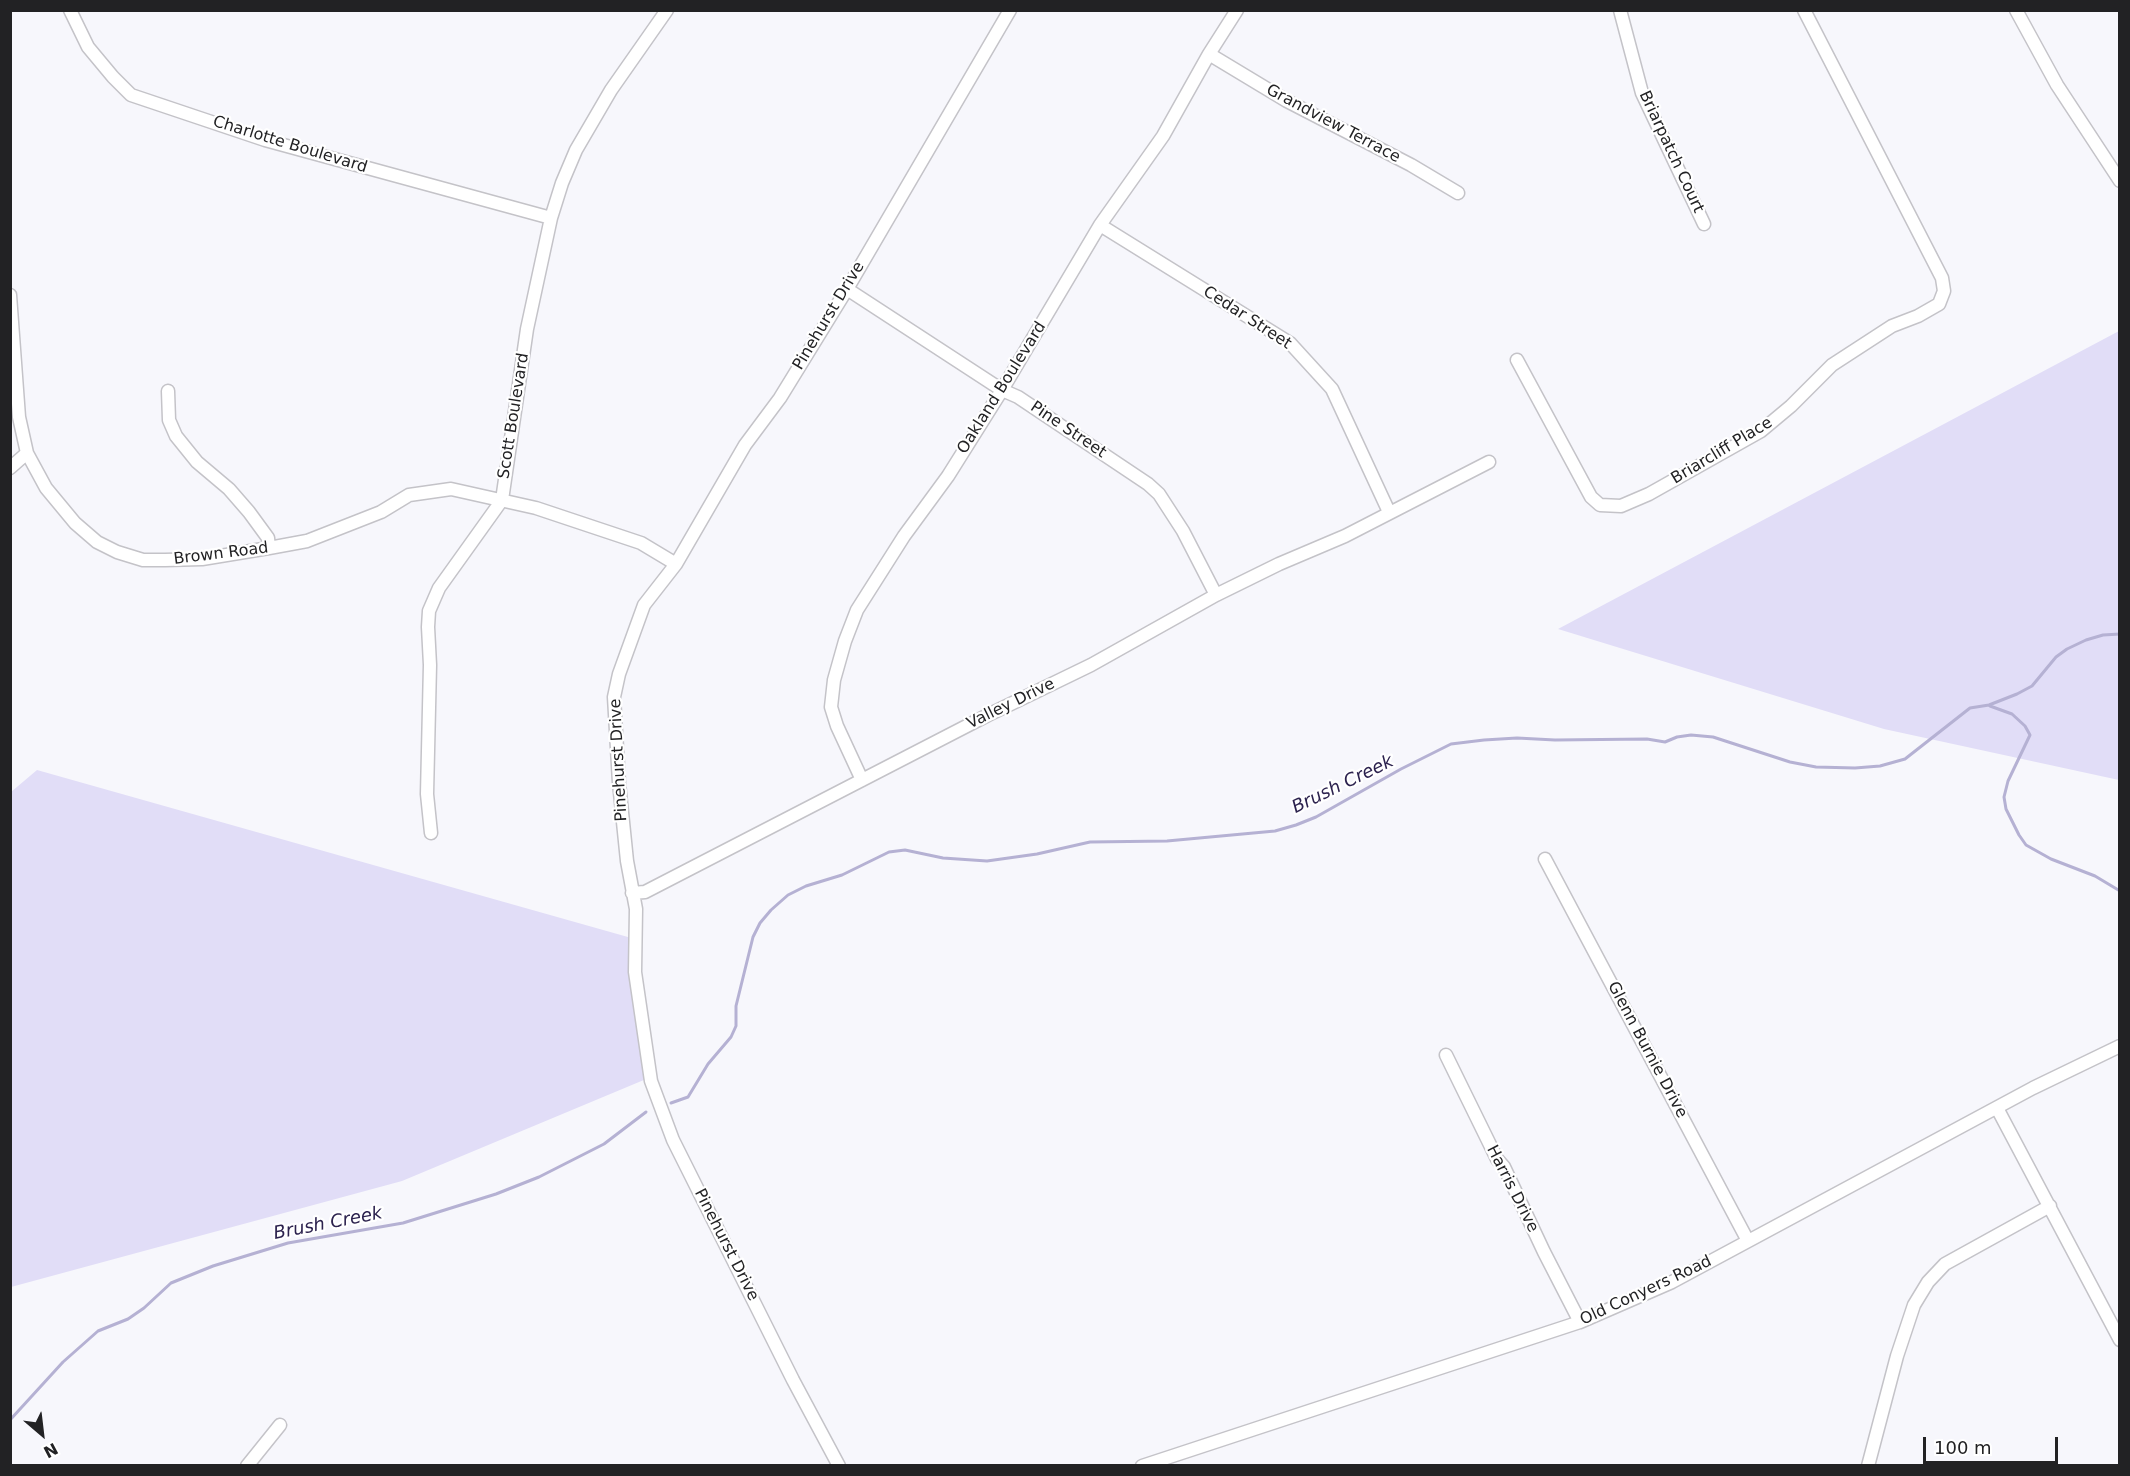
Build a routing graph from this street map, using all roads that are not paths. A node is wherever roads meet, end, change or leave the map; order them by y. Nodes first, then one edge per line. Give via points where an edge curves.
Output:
1 (70, 10) edge
2 (667, 10) edge
3 (1010, 10) edge
4 (1237, 10) edge
5 (1620, 10) edge
6 (1804, 10) edge
7 (2016, 10) edge
8 (1209, 54) junction
9 (2120, 181) edge
10 (1458, 193) dead end
11 (551, 218) junction
12 (1704, 224) dead end
13 (1100, 225) junction
14 (846, 289) junction
15 (10, 295) edge
16 (1517, 360) dead end
17 (1002, 390) junction
18 (168, 391) dead end
19 (27, 453) junction
20 (1489, 462) dead end
21 (10, 468) edge
22 (502, 500) junction
23 (1389, 512) junction
24 (269, 549) junction
25 (676, 564) junction
26 (1216, 595) junction
27 (862, 780) junction
28 (431, 833) dead end
29 (1545, 859) dead end
30 (632, 893) junction
31 (2120, 1046) edge
32 (1446, 1055) dead end
33 (1997, 1108) junction
34 (2050, 1206) junction
35 (1748, 1241) junction
36 (1580, 1322) junction
37 (2119, 1337) edge
38 (280, 1425) dead end
39 (247, 1466) edge
40 (839, 1466) edge
41 (1142, 1466) edge
42 (1868, 1466) edge

1 - 11 street, Charlotte Boulevard via 87,47 131,94 265,141
2 - 11 street, Scott Boulevard via 610,90 576,150
3 - 14 street, Pinehurst Drive
4 - 8 street, Oakland Boulevard
5 - 12 street, Briarpatch Court via 1642,93
6 - 16 street, Briarcliff Place via 1942,278 1944,291 1939,303 1892,326 1832,365 1761,431 1650,494 1621,506 1600,505 1590,497
7 - 9 street via 2057,85
8 - 10 street, Grandview Terrace via 1287,101
8 - 13 street, Oakland Boulevard via 1163,136
11 - 22 street, Scott Boulevard via 527,329
13 - 17 street, Oakland Boulevard
13 - 23 street, Cedar Street via 1290,343 1332,389
14 - 17 street, Pine Street
14 - 25 street, Pinehurst Drive via 780,398 745,445
15 - 19 street, Brown Road via 19,417
17 - 26 street, Pine Street via 1074,433 1159,494
17 - 27 street, Oakland Boulevard via 948,476 870,586 845,641 831,707
18 - 24 street via 169,420 176,436 249,512 268,538
19 - 21 street
19 - 24 street, Brown Road via 46,488 75,524 117,552 143,560 165,560
20 - 23 street, Valley Drive
22 - 24 street, Brown Road via 451,489 409,495 381,512 308,541
22 - 25 street, Brown Road via 641,543
22 - 28 street, Scott Boulevard via 439,588 429,611 427,794
23 - 26 street, Valley Drive
25 - 30 street, Pinehurst Drive via 644,605 614,697
26 - 27 street, Valley Drive via 1091,665
27 - 30 street, Valley Drive via 645,892
29 - 35 street, Glenn Burnie Drive
30 - 40 street, Pinehurst Drive via 636,909 635,972 654,1088 673,1140
31 - 33 street, Old Conyers Road
32 - 36 street, Harris Drive
33 - 34 street
33 - 35 street, Old Conyers Road
34 - 37 street
34 - 42 street via 1945,1264 1928,1282 1914,1305 1897,1356
35 - 36 street, Old Conyers Road via 1672,1282
36 - 41 street, Old Conyers Road
38 - 39 street

